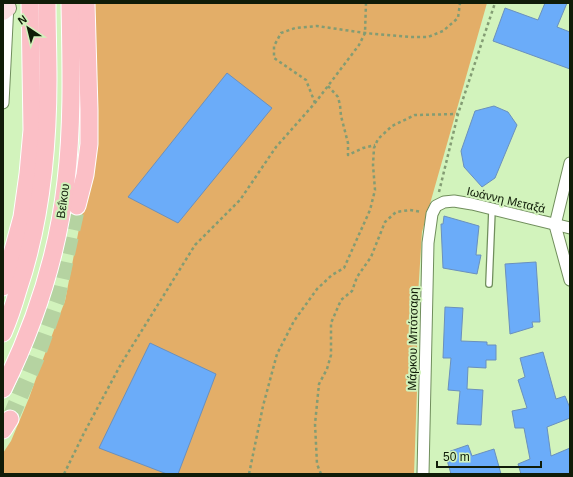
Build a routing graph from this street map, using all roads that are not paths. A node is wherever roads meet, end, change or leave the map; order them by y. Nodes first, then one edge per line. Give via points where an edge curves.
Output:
1 (30, 3) edge
2 (47, 3) edge
3 (70, 3) edge
4 (82, 3) edge
5 (86, 3) edge
6 (7, 7) edge
7 (71, 44) junction
8 (3, 104) edge
9 (570, 164) edge
10 (77, 206) tunnel mouth
11 (434, 210) joint
12 (492, 210) junction
13 (555, 225) junction
14 (570, 228) edge
15 (570, 280) edge
16 (488, 284) dead end
17 (3, 287) edge
18 (3, 333) edge
19 (3, 389) edge
20 (423, 474) edge

1 - 17 main road via 32,130 28,174 22,217
2 - 18 main road, Βεΐκου via 48,109 43,179 24,274
3 - 7 main road, Βεΐκου
4 - 7 main road
5 - 10 main road via 89,144
6 - 8 street
7 - 19 main road, Βεΐκου via 70,143 60,222 46,282 26,340
9 - 13 street
11 - 12 street, Ιωάννη Μεταξά via 444,202 454,201
11 - 20 street, Μάρκου Μπότσαρη via 428,243
12 - 13 street, Ιωάννη Μεταξά
12 - 16 lane
13 - 14 street, Ιωάννη Μεταξά
13 - 15 street

